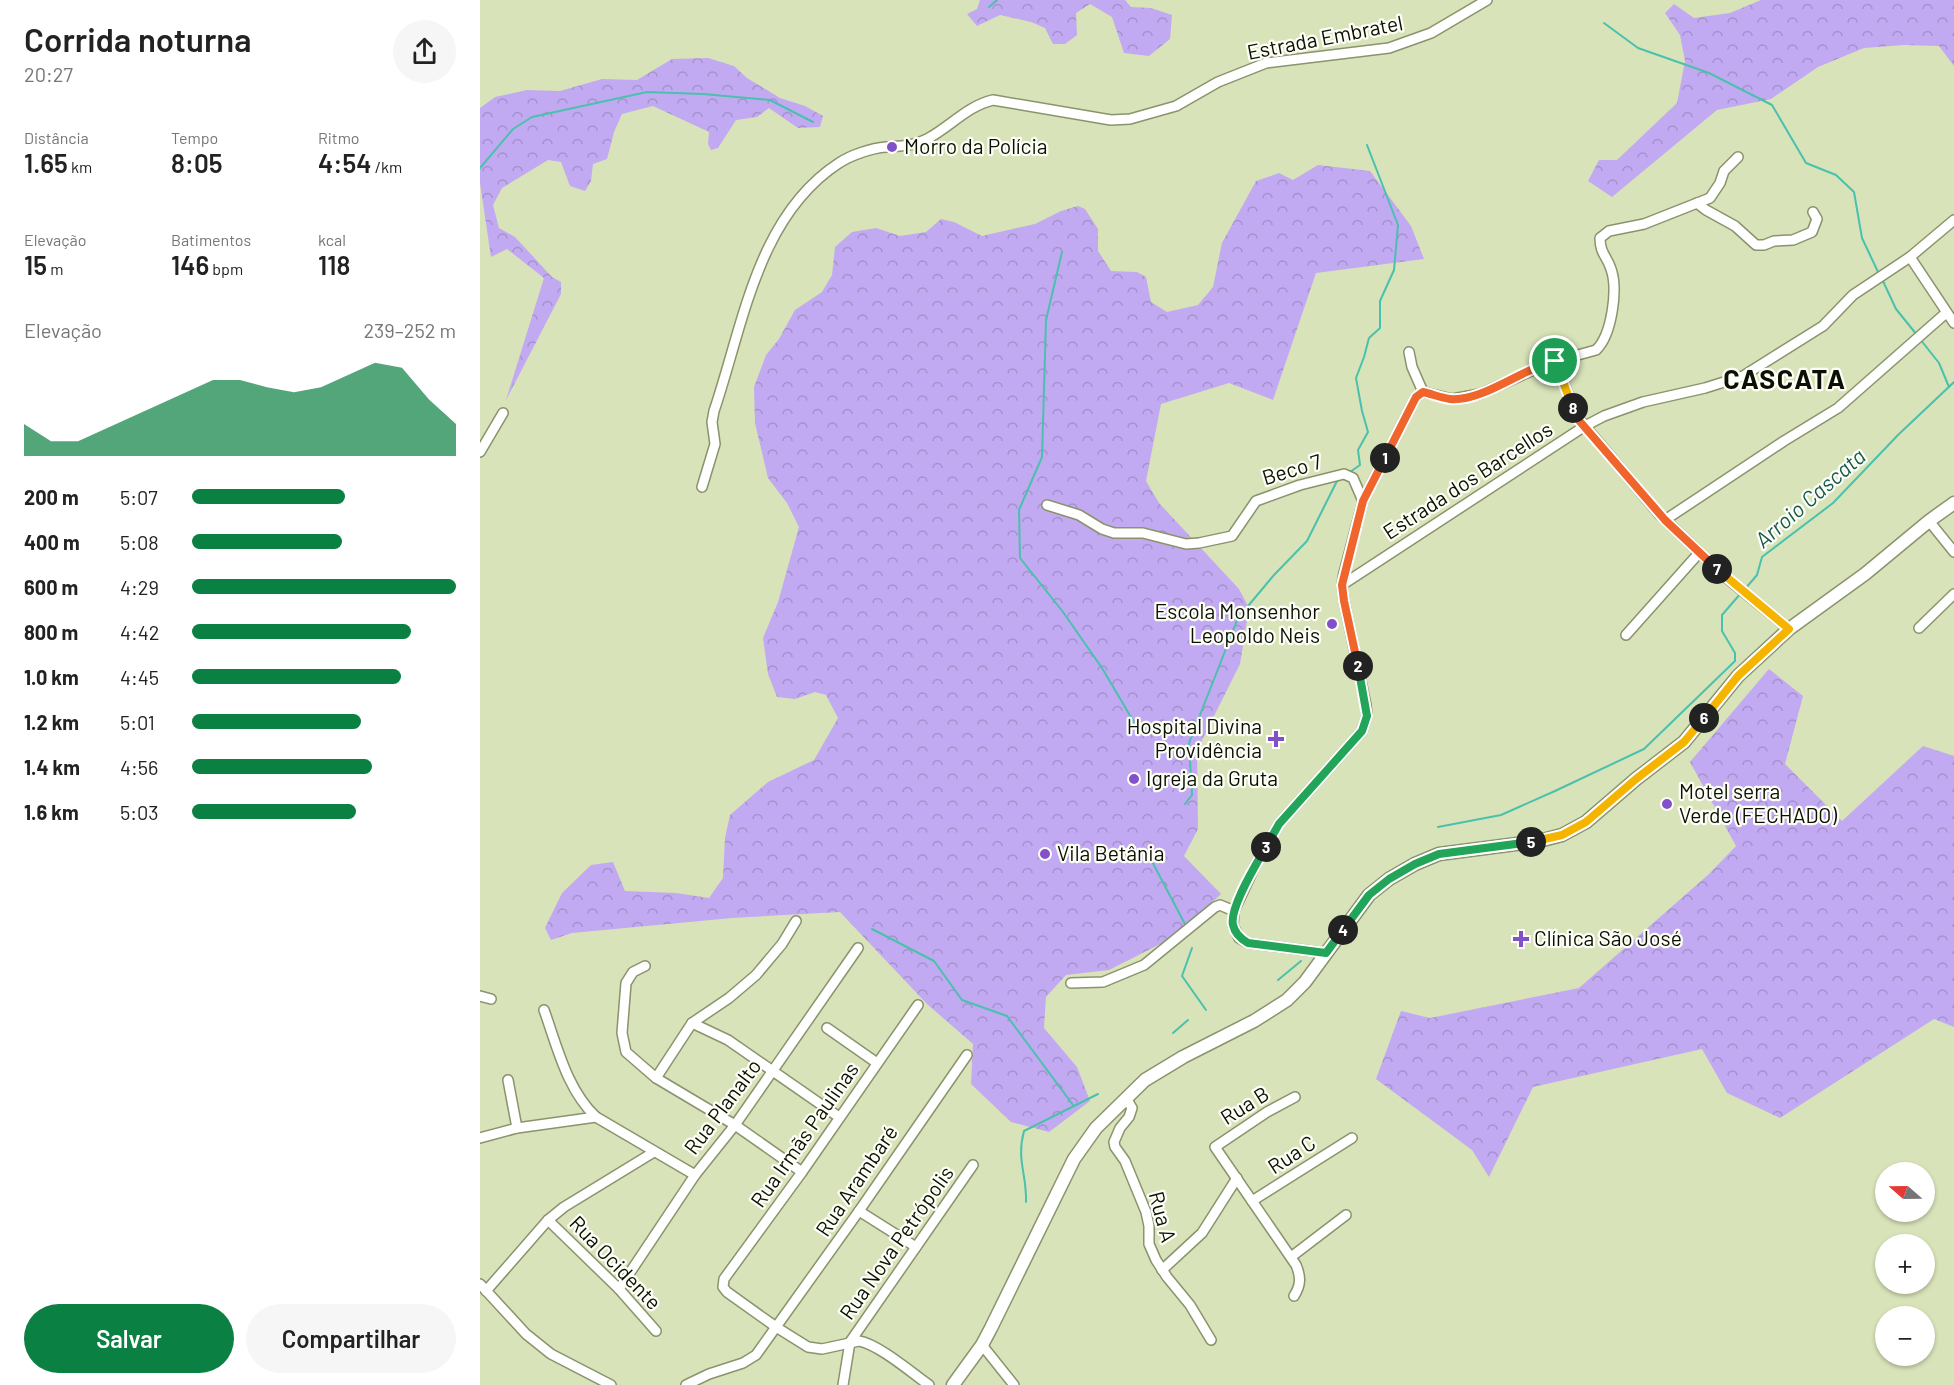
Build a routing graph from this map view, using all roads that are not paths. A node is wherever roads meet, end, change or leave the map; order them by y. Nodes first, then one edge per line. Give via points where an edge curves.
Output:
1 (1488, 0) edge
2 (1738, 157) dead end
3 (1697, 203) junction
4 (1813, 212) dead end
5 (1954, 220) edge
6 (1910, 256) junction
7 (1946, 313) junction
8 (1954, 323) edge
9 (1409, 352) dead end
10 (1555, 361) junction
11 (1423, 392) junction
12 (503, 413) dead end
13 (1585, 426) junction
14 (480, 452) edge
15 (702, 487) dead end
16 (1363, 501) junction
17 (1954, 503) edge
18 (1047, 505) dead end
19 (1665, 520) junction
20 (1929, 521) junction
21 (1954, 552) edge
22 (1699, 553) junction
23 (1342, 585) junction
24 (1954, 594) edge
25 (1919, 628) dead end
26 (1789, 629) junction
27 (1626, 635) dead end
28 (1234, 911) junction
29 (796, 921) dead end
30 (858, 948) dead end
31 (1326, 953) junction
32 (645, 966) dead end
33 (1071, 983) dead end
34 (480, 996) edge
35 (491, 999) dead end
36 (918, 1005) dead end
37 (544, 1010) dead end
38 (692, 1023) junction
39 (827, 1028) dead end
40 (967, 1055) dead end
41 (877, 1063) junction
42 (773, 1070) junction
43 (656, 1078) junction
44 (508, 1080) dead end
45 (1295, 1097) dead end
46 (1126, 1098) junction
47 (596, 1117) junction
48 (839, 1117) junction
49 (735, 1125) junction
50 (517, 1128) junction
51 (480, 1138) edge
52 (1352, 1138) dead end
53 (654, 1152) junction
54 (973, 1165) dead end
55 (802, 1172) junction
56 (695, 1175) junction
57 (1237, 1178) junction
58 (1252, 1201) junction
59 (859, 1211) junction
60 (1346, 1215) dead end
61 (548, 1220) junction
62 (916, 1247) junction
63 (1292, 1257) junction
64 (1162, 1270) junction
65 (483, 1288) edge
66 (619, 1289) junction
67 (1294, 1296) dead end
68 (776, 1328) junction
69 (656, 1331) dead end
70 (1210, 1340) dead end
71 (850, 1342) junction
72 (982, 1345) junction
73 (611, 1385) edge
74 (686, 1385) edge
75 (843, 1385) edge
76 (929, 1385) edge
77 (953, 1385) edge
78 (1014, 1385) edge

1 - 15 street, Estrada Embratel via 1431,33 1389,48 1266,63 1218,82 1176,106 1130,119 1111,120 993,100 978,105 926,140 877,149 839,163 801,195 766,251 712,422 715,444
2 - 3 street via 1724,171 1710,198
3 - 4 street via 1735,226 1756,245 1793,240 1812,232 1817,219
3 - 10 street via 1644,224 1610,231 1600,238 1600,250 1611,266 1615,282 1607,331 1596,350
5 - 6 street, Estrada dos Barcellos
6 - 7 street
6 - 13 street, Estrada dos Barcellos via 1853,295 1823,326 1743,376 1643,402
7 - 8 street
7 - 19 street via 1838,408
9 - 11 street
10 - 11 street via 1480,394 1452,399
10 - 13 street via 1576,417
11 - 16 street via 1416,397
12 - 14 street
13 - 19 street
13 - 23 street, Estrada dos Barcellos
16 - 18 street, Beco 7 via 1353,478 1344,474 1256,501 1232,536 1186,544 1143,533 1114,533 1079,515
16 - 23 street
17 - 20 main road
19 - 22 street
20 - 21 street
20 - 26 main road
22 - 26 street
22 - 27 street
23 - 28 street via 1367,716 1362,731 1279,824
24 - 25 street
26 - 31 main road via 1738,676 1684,742 1586,822 1562,835 1539,841 1439,854 1415,864 1369,895
28 - 31 street via 1233,925 1239,938 1248,943
28 - 33 street via 1215,907 1144,965 1103,981
29 - 38 street via 756,975
30 - 42 street, Rua Planalto
31 - 46 main road via 1287,1000 1156,1073
32 - 43 street via 633,972 626,983 622,1033 626,1052
34 - 35 street
36 - 41 street, Rua Irmãs Paulinas
37 - 47 street via 564,1067 583,1105
38 - 42 street via 728,1040
38 - 43 street
39 - 41 street
40 - 59 street, Rua Arambaré
41 - 48 street, Rua Irmãs Paulinas
42 - 48 street
42 - 49 street, Rua Planalto
43 - 49 street
44 - 50 street
45 - 57 street, Rua B via 1215,1147
46 - 64 street, Rua A via 1132,1108 1120,1128 1115,1147 1146,1212 1149,1244
46 - 72 main road via 1096,1128 1074,1159
47 - 50 street
47 - 53 street
48 - 55 street, Rua Irmãs Paulinas
49 - 55 street
49 - 56 street, Rua Planalto
50 - 51 street
52 - 58 street, Rua C
53 - 56 street
53 - 61 street
54 - 62 street, Rua Nova Petrópolis
55 - 68 street, Rua Irmãs Paulinas via 724,1279 727,1292
56 - 66 street, Rua Planalto
57 - 58 street
57 - 64 street via 1202,1233
58 - 63 street
59 - 62 street
59 - 68 street, Rua Arambaré
60 - 63 street
61 - 65 street
61 - 66 street, Rua Ocidente
62 - 71 street, Rua Nova Petrópolis
63 - 67 street via 1300,1274
64 - 70 street, Rua A via 1190,1305
65 - 73 street via 526,1334 551,1354
66 - 69 street, Rua Ocidente
68 - 71 street via 808,1347 822,1349
68 - 74 street, Rua Arambaré via 756,1355
71 - 75 street
71 - 76 street via 864,1341 874,1346
72 - 77 main road
72 - 78 street

